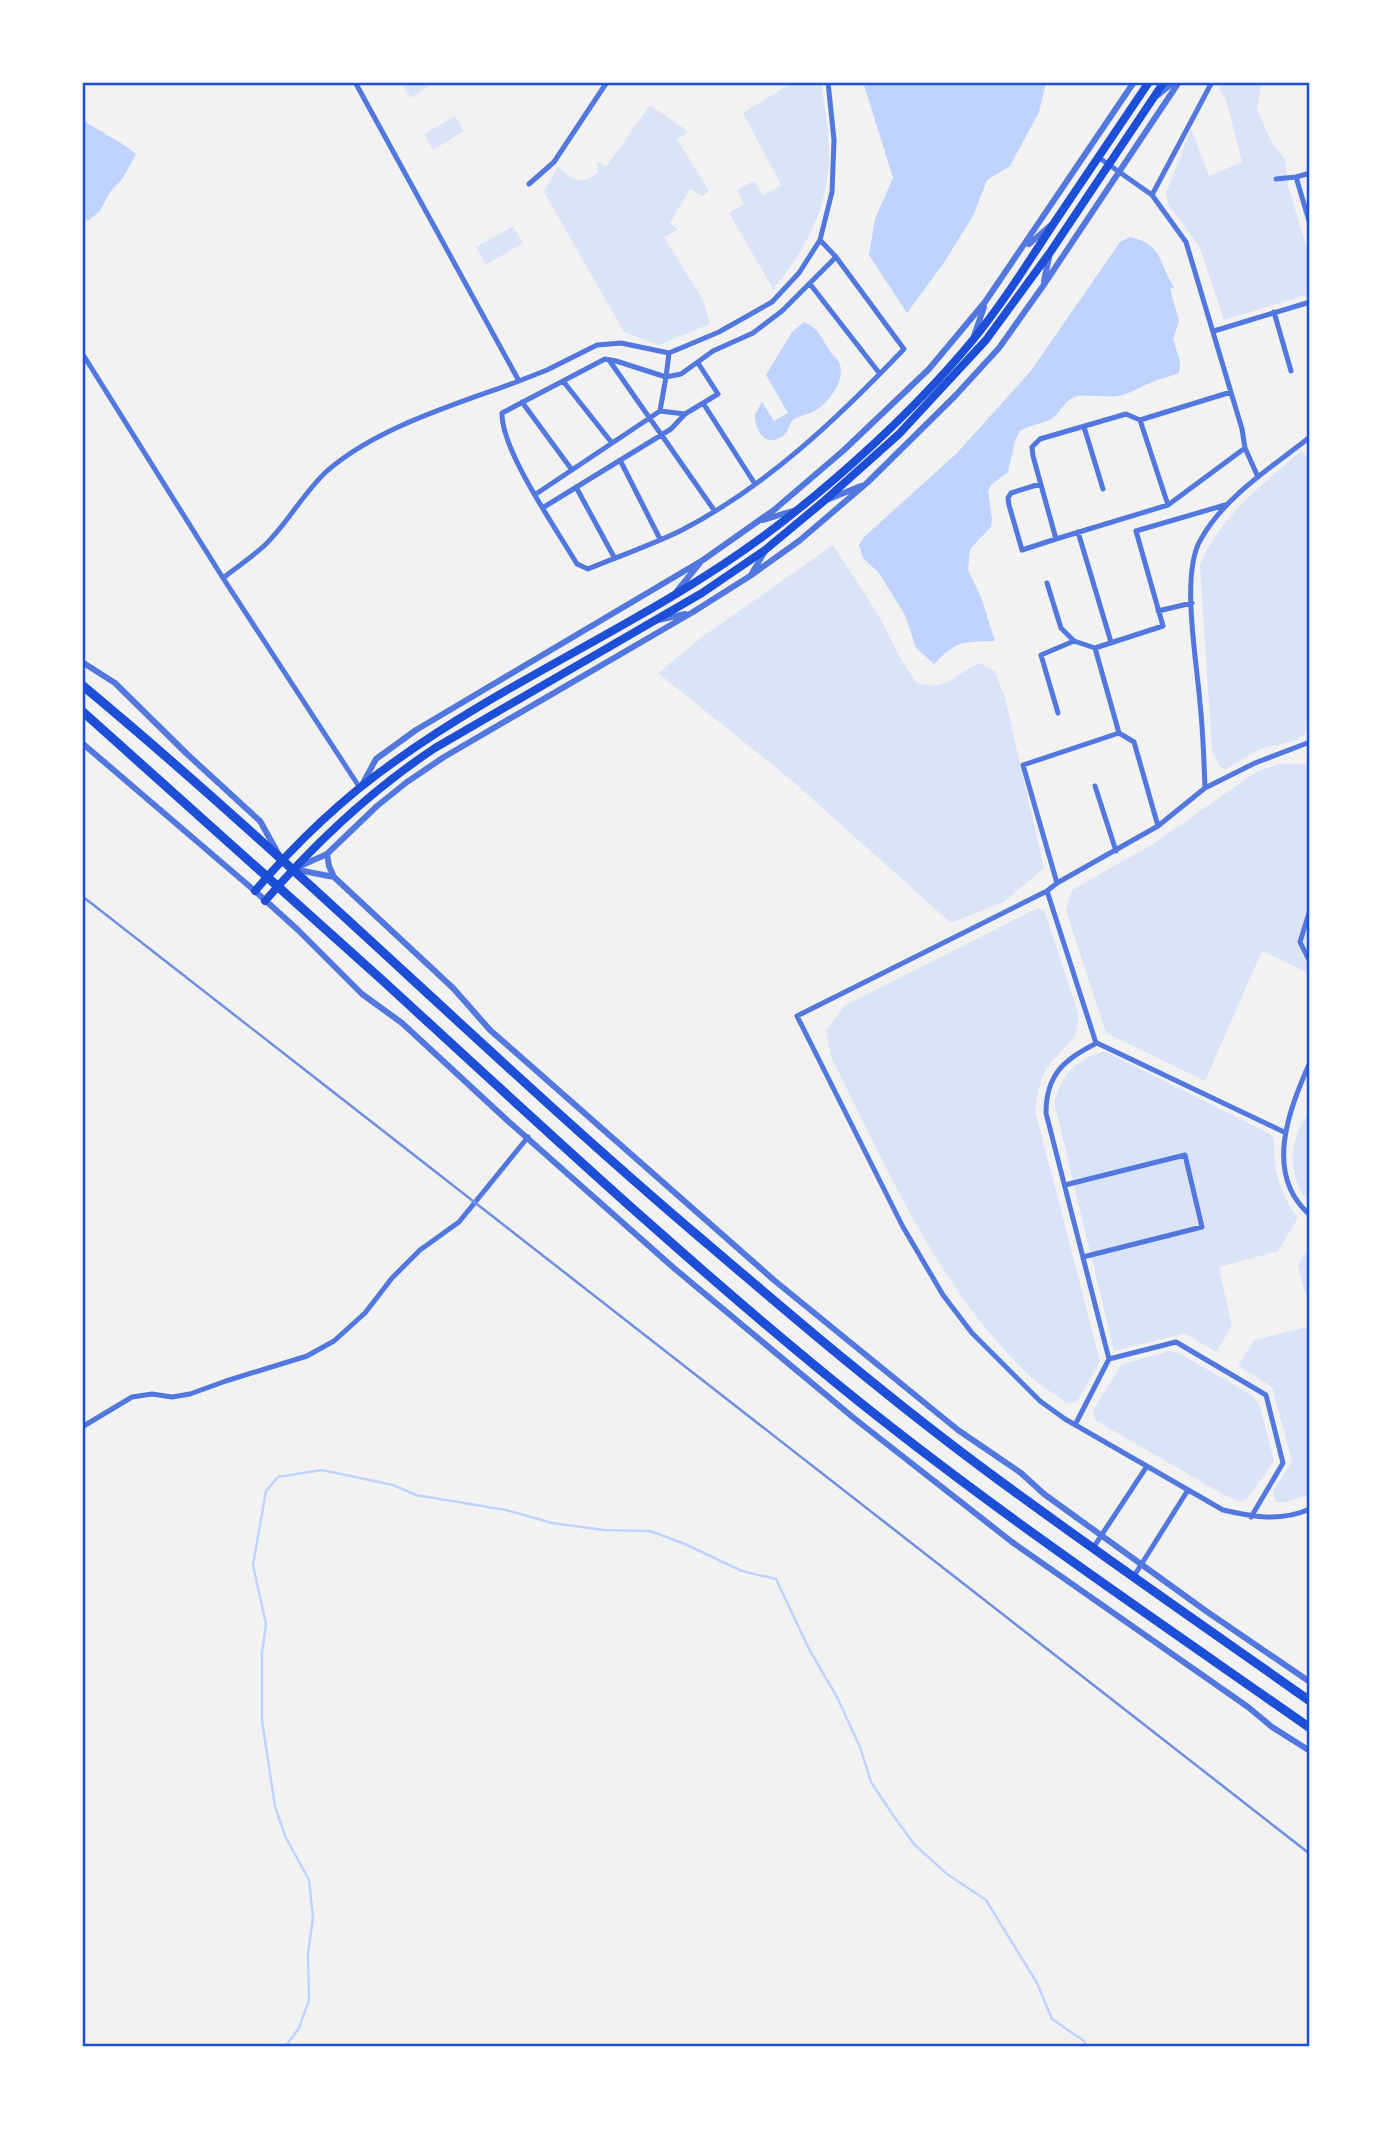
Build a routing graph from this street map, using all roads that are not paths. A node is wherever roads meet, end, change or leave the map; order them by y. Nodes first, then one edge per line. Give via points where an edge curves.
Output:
1 (355, 82) edge
2 (607, 82) edge
3 (828, 82) edge
4 (1134, 82) edge
5 (1149, 82) edge
6 (1164, 82) edge
7 (1177, 82) edge
8 (1212, 82) edge
9 (1151, 101) junction
10 (1098, 157) junction
11 (1109, 165) junction
12 (1118, 172) junction
13 (1310, 173) edge
14 (1296, 177) junction
15 (1276, 178) dead end
16 (529, 184) dead end
17 (1152, 195) junction
18 (1055, 222) junction
19 (1310, 225) edge
20 (820, 240) junction
21 (1023, 250) junction
22 (1051, 251) junction
23 (836, 257) junction
24 (810, 284) junction
25 (1043, 286) junction
26 (985, 302) junction
27 (1310, 302) edge
28 (1274, 313) junction
29 (1214, 331) junction
30 (972, 341) junction
31 (82, 353) edge
32 (669, 353) junction
33 (609, 360) junction
34 (698, 363) junction
35 (1291, 372) dead end
36 (880, 374) junction
37 (666, 377) junction
38 (519, 381) junction
39 (563, 381) junction
40 (1231, 392) junction
41 (522, 402) junction
42 (703, 403) junction
43 (660, 411) junction
44 (685, 414) junction
45 (649, 418) junction
46 (1140, 420) junction
47 (1084, 427) junction
48 (661, 435) junction
49 (1310, 437) edge
50 (612, 443) junction
51 (1245, 448) junction
52 (620, 460) junction
53 (572, 470) junction
54 (1258, 477) junction
55 (868, 482) junction
56 (755, 484) junction
57 (1040, 484) junction
58 (576, 487) junction
59 (1103, 489) dead end
60 (536, 494) junction
61 (824, 502) junction
62 (1168, 505) junction
63 (1226, 505) junction
64 (544, 508) junction
65 (798, 509) junction
66 (714, 510) junction
67 (757, 522) junction
68 (1078, 532) junction
69 (660, 539) junction
70 (1056, 539) junction
71 (765, 550) junction
72 (614, 557) junction
73 (703, 560) junction
74 (750, 576) junction
75 (223, 578) junction
76 (1047, 583) dead end
77 (672, 596) junction
78 (1192, 603) junction
79 (1158, 611) junction
80 (693, 612) junction
81 (650, 622) junction
82 (1074, 642) junction
83 (1111, 642) junction
84 (1095, 648) junction
85 (82, 662) edge
86 (82, 685) edge
87 (82, 711) edge
88 (1058, 713) dead end
89 (1119, 733) junction
90 (82, 743) edge
91 (1308, 745) edge
92 (1095, 786) dead end
93 (360, 788) junction
94 (1205, 788) junction
95 (1158, 826) junction
96 (1116, 851) junction
97 (327, 854) junction
98 (282, 860) junction
99 (293, 869) junction
100 (267, 877) junction
101 (334, 877) junction
102 (1057, 883) junction
103 (277, 887) junction
104 (254, 891) junction
105 (1047, 891) junction
106 (265, 901) junction
107 (1310, 910) edge
108 (1310, 962) edge
109 (1096, 1043) junction
110 (1309, 1063) edge
111 (1284, 1132) junction
112 (528, 1137) junction
113 (1065, 1185) junction
114 (1310, 1216) edge
115 (1083, 1257) junction
116 (1109, 1359) junction
117 (1075, 1425) junction
118 (82, 1427) edge
119 (1147, 1466) junction
120 (1188, 1490) junction
121 (1310, 1509) edge
122 (1251, 1517) junction
123 (1102, 1535) junction
124 (1094, 1548) junction
125 (1142, 1565) junction
126 (1134, 1576) junction
127 (1310, 1682) edge
128 (1310, 1701) edge
129 (1310, 1728) edge
130 (1310, 1751) edge

1 - 38 street
2 - 16 street via 554,162
3 - 20 street via 834,140 832,192
4 - 21 street
5 - 10 main road
6 - 9 main road
7 - 9 street
7 - 12 street
8 - 17 street
9 - 11 main road
10 - 11 street
10 - 18 main road
11 - 12 street
11 - 22 main road
12 - 17 street
12 - 25 street
13 - 14 street
14 - 15 street
14 - 19 street
17 - 29 street via 1186,242
18 - 21 street
18 - 30 main road
20 - 23 street
20 - 32 street via 799,273 772,302
21 - 26 street
22 - 25 street
22 - 61 main road via 986,340 898,434
23 - 24 street
23 - 36 street via 904,349
24 - 34 street via 753,333
24 - 36 street
25 - 55 street via 999,348
26 - 30 street
26 - 67 street via 883,415
27 - 28 street
28 - 29 street
28 - 35 street
29 - 40 street
30 - 65 main road via 891,428
31 - 75 street
32 - 37 street
32 - 38 street via 621,343 597,345
33 - 37 street
33 - 39 street
33 - 45 street
34 - 37 street
34 - 42 street via 718,394
36 - 56 street via 812,440
37 - 43 street
38 - 75 street via 439,411 360,449 327,471 266,544
39 - 41 street
39 - 50 street
40 - 46 street
40 - 51 street
41 - 53 street
41 - 60 street via 502,413 502,426
42 - 44 street
42 - 56 street
43 - 44 street
43 - 45 street
44 - 48 street
45 - 48 street
45 - 50 street
46 - 47 street via 1126,415
46 - 62 street
47 - 57 street via 1040,439 1032,447
47 - 59 street
48 - 52 street
48 - 66 street
49 - 54 street
50 - 53 street
51 - 54 street
51 - 62 street
52 - 58 street
52 - 69 street
53 - 60 street
54 - 63 street
55 - 61 street
55 - 74 street
56 - 66 street
57 - 70 street
57 - 70 street via 1008,498 1022,550
58 - 64 street
58 - 72 street
60 - 64 street
61 - 71 main road
62 - 68 street
63 - 78 street via 1199,540 1192,567
63 - 79 street via 1136,531
64 - 72 street via 583,568
65 - 67 street
65 - 77 main road
66 - 69 street
67 - 73 street
68 - 70 street
68 - 83 street
69 - 72 street
71 - 74 street
71 - 81 main road
73 - 77 street
73 - 93 street via 416,730 376,759
74 - 80 street
75 - 93 street
76 - 82 street via 1061,628
77 - 93 main road via 431,736
78 - 79 street
78 - 94 street
79 - 83 street via 1163,626
80 - 81 street
80 - 97 street via 426,769 377,806
81 - 99 main road via 399,772 343,818
82 - 84 street
82 - 88 street via 1041,655
83 - 84 street
84 - 89 street
85 - 98 street via 116,683 260,821
86 - 98 highway
87 - 100 highway
89 - 95 street via 1134,742
89 - 102 street via 1023,765
90 - 104 street
91 - 94 street via 1255,763
92 - 96 street
93 - 98 main road
94 - 95 street
95 - 96 street
96 - 102 street
97 - 99 street
97 - 101 street
98 - 99 highway
98 - 100 main road
99 - 101 street
99 - 103 main road
99 - 124 highway via 700,1237 879,1387
100 - 103 highway
100 - 104 main road
101 - 123 street via 453,988 490,1030 775,1281 958,1430
102 - 105 street
103 - 106 main road
103 - 129 highway via 537,1124 860,1402 991,1504
104 - 106 street
105 - 109 street
105 - 117 street via 797,1016 903,1227 943,1295 1012,1374
106 - 112 street via 362,994 402,1023
107 - 108 street via 1300,942
109 - 111 street
109 - 113 street via 1071,1057 1049,1087 1046,1113
110 - 111 street
111 - 114 street via 1283,1156 1291,1188
112 - 118 street via 459,1222 421,1250 334,1341 190,1394 132,1397
112 - 130 street via 675,1269 934,1482
113 - 115 street
113 - 115 street via 1185,1155 1202,1227
115 - 116 street
116 - 117 street
116 - 122 street via 1177,1342 1266,1395 1283,1463
117 - 119 street
119 - 120 street
119 - 123 street
120 - 122 street via 1223,1510
120 - 125 street
121 - 122 street via 1274,1519
123 - 124 street
123 - 125 street
124 - 126 highway
125 - 126 street
125 - 127 street
126 - 128 highway

